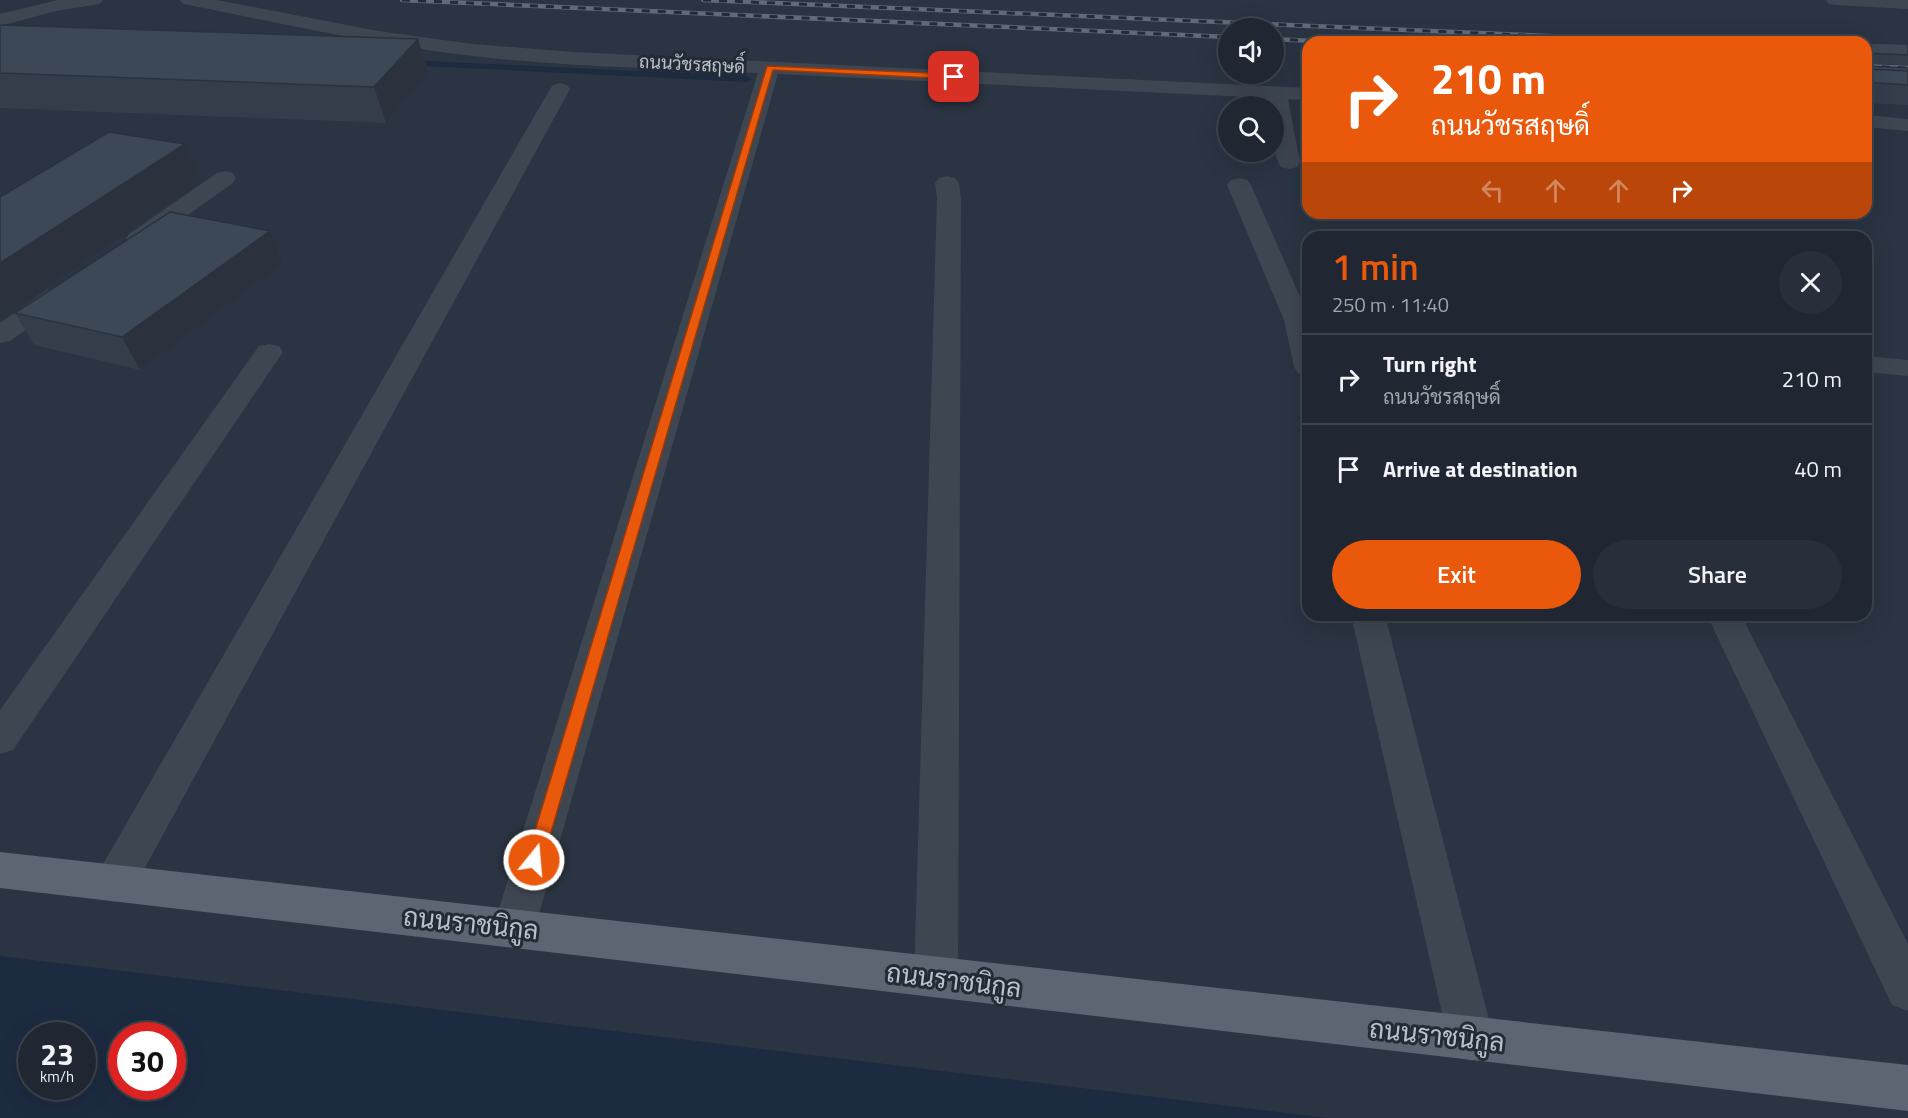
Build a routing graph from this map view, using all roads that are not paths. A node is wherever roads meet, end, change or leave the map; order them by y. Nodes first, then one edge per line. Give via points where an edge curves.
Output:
1 (28, 0) edge
2 (94, 0) edge
3 (189, 0) edge
4 (1834, 0) edge
5 (1908, 3) edge
6 (0, 14) edge
7 (0, 20) edge
8 (770, 68) junction
9 (560, 89) dead end
10 (1276, 92) junction
11 (1302, 94) edge
12 (1872, 122) edge
13 (1908, 125) edge
14 (1289, 162) dead end
15 (225, 178) dead end
16 (947, 183) dead end
17 (1239, 185) dead end
18 (118, 253) edge
19 (78, 281) edge
20 (1302, 320) edge
21 (0, 335) edge
22 (269, 352) dead end
23 (1872, 365) edge
24 (1908, 368) edge
25 (1369, 621) edge
26 (1727, 621) edge
27 (0, 739) edge
28 (0, 870) edge
29 (114, 884) junction
30 (514, 928) junction
31 (936, 978) junction
32 (1908, 990) edge
33 (1471, 1039) junction
34 (1908, 1088) edge

1 - 6 street
2 - 7 street
3 - 8 street, ถนนวัชรสฤษดิ์ via 378,37 473,50
4 - 5 street
8 - 10 street, ถนนวัชรสฤษดิ์
8 - 30 street
9 - 29 street
10 - 11 street, ถนนวัชรสฤษดิ์
10 - 14 street
12 - 13 street
15 - 18 street
16 - 31 street
17 - 20 street
19 - 21 street
22 - 27 street
23 - 24 street
25 - 33 street
26 - 32 street
28 - 29 main road, ถนนราชนิกูล
29 - 30 main road, ถนนราชนิกูล
30 - 31 main road, ถนนราชนิกูล
31 - 33 main road, ถนนราชนิกูล
33 - 34 main road, ถนนราชนิกูล

